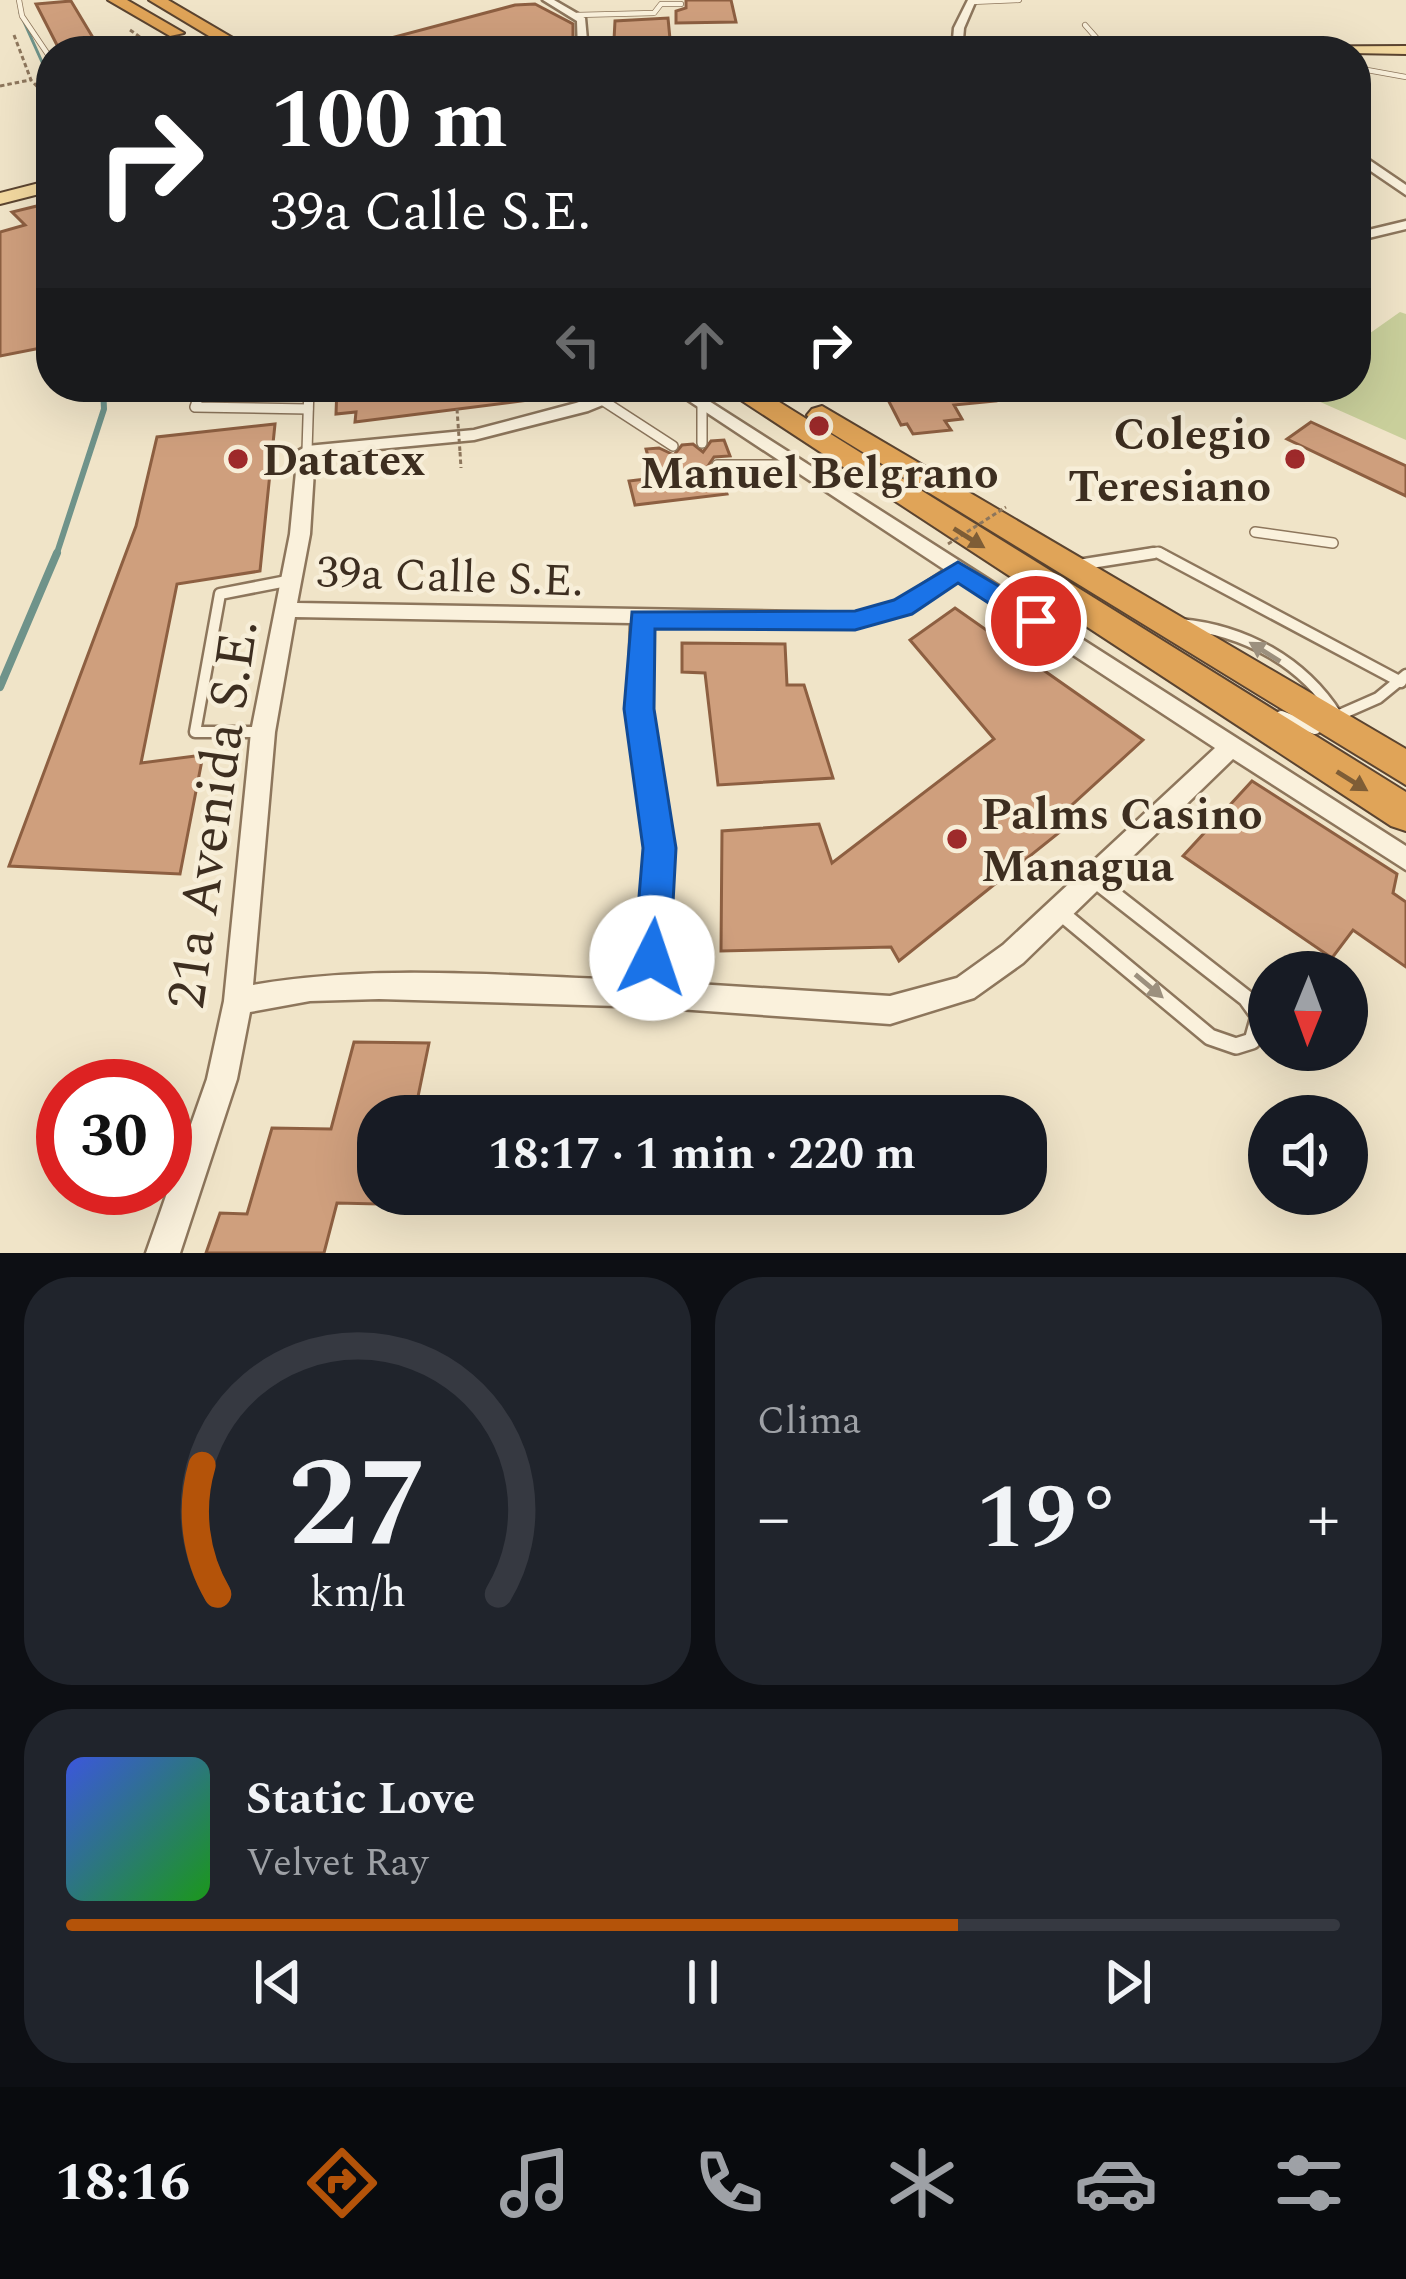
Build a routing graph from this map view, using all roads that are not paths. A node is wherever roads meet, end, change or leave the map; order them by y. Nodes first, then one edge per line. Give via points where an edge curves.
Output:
1 (20, 0) edge
2 (103, 0) edge
3 (116, 0) edge
4 (141, 0) edge
5 (157, 0) edge
6 (547, 0) edge
7 (653, 0) edge
8 (1019, 0) edge
9 (971, 1) edge
10 (662, 4) junction
11 (681, 4) dead end
12 (578, 15) junction
13 (1085, 25) dead end
14 (164, 36) edge
15 (167, 36) edge
16 (202, 36) edge
17 (220, 36) edge
18 (584, 36) edge
19 (955, 36) edge
20 (1095, 36) edge
21 (36, 37) edge
22 (1371, 50) edge
23 (1406, 50) edge
24 (1406, 62) edge
25 (1371, 64) edge
26 (1371, 69) edge
27 (1406, 77) edge
28 (1371, 166) edge
29 (1406, 191) edge
30 (36, 193) edge
31 (0, 202) edge
32 (1406, 225) edge
33 (1371, 233) edge
34 (197, 402) edge
35 (308, 402) edge
36 (595, 402) edge
37 (605, 402) edge
38 (712, 402) edge
39 (720, 402) edge
40 (794, 402) edge
41 (799, 402) edge
42 (308, 409) junction
43 (702, 442) dead end
44 (673, 446) dead end
45 (307, 451) junction
46 (717, 465) dead end
47 (797, 465) junction
48 (870, 476) junction
49 (838, 491) junction
50 (1255, 532) dead end
51 (1334, 543) dead end
52 (1070, 567) junction
53 (958, 571) junction
54 (292, 580) junction
55 (286, 610) junction
56 (642, 619) junction
57 (1404, 679) edge
58 (1226, 702) junction
59 (1332, 720) junction
60 (263, 732) junction
61 (1231, 747) junction
62 (1406, 770) edge
63 (1406, 814) edge
64 (1406, 859) edge
65 (1094, 879) junction
66 (1059, 911) junction
67 (650, 994) junction
68 (238, 1000) junction
69 (163, 1253) edge

1 - 21 lane
2 - 14 highway
3 - 15 highway
4 - 16 highway
5 - 17 highway
6 - 12 street
7 - 10 lane
8 - 9 lane
9 - 19 street
10 - 11 lane
10 - 12 lane via 654,13
12 - 18 street
13 - 20 lane
22 - 23 main road
24 - 25 main road
26 - 27 lane
28 - 29 street
30 - 31 main road
32 - 33 street
34 - 42 lane
35 - 42 lane
36 - 45 street via 474,435
37 - 44 lane
38 - 43 lane
39 - 47 street
40 - 48 highway
41 - 52 highway
42 - 45 lane
45 - 54 street, 21a Avenida S.E.
46 - 47 lane
47 - 49 street
48 - 49 lane
48 -> 58 highway
49 - 53 street
50 - 51 lane
52 - 57 lane via 1158,552
59 -> 52 highway
53 - 56 street, 39a Calle S.E. via 903,608 855,620
53 - 61 street
54 - 55 street, 21a Avenida S.E.
54 - 60 lane via 220,594 195,732
55 - 56 street, 39a Calle S.E.
55 - 60 street, 21a Avenida S.E.
56 - 67 street via 639,709 660,848
57 - 59 lane
58 - 59 lane via 1264,707 1315,729
58 -> 63 highway
59 - 62 highway
60 - 68 street, 21a Avenida S.E.
61 - 64 street
61 - 65 street
65 - 66 street
66 -> 65 lane via 1210,1037 1236,1046 1252,1041 1258,1016 1246,998
66 - 67 street via 964,989 890,1010
67 - 68 street via 379,986
68 - 69 street, 21a Avenida S.E. via 222,1079

